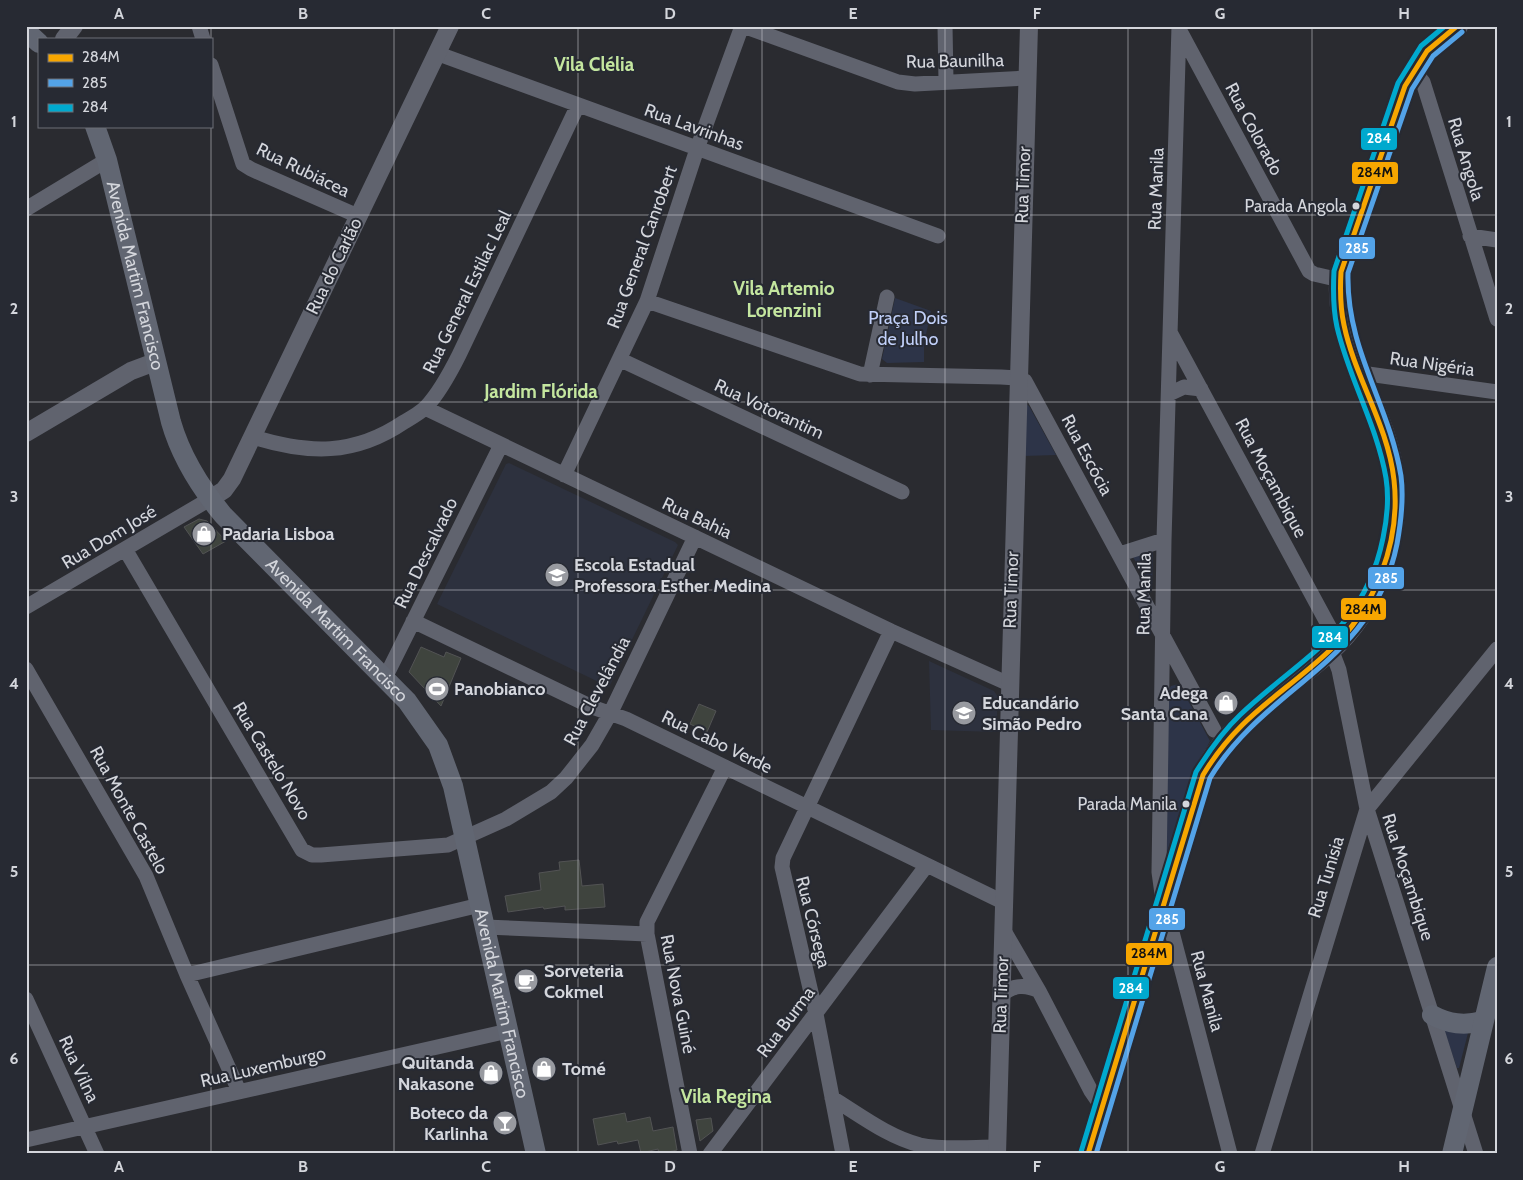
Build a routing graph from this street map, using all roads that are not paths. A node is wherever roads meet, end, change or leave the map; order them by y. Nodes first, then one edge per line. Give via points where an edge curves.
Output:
1 (74, 26) edge
2 (199, 26) edge
3 (450, 26) edge
4 (742, 26) edge
5 (945, 26) edge
6 (1029, 26) edge
7 (1457, 26) edge
8 (1179, 28) edge
9 (26, 31) edge
10 (784, 33) edge
11 (65, 38) edge
12 (203, 38) edge
13 (38, 42) edge
14 (436, 53) junction
15 (212, 68) edge
16 (1413, 70) junction
17 (1027, 78) junction
18 (946, 81) junction
19 (578, 105) junction
20 (96, 128) edge
21 (697, 149) junction
22 (106, 160) junction
23 (26, 209) edge
24 (358, 216) junction
25 (938, 236) dead end
26 (1470, 236) junction
27 (1497, 240) edge
28 (1340, 280) junction
29 (887, 297) dead end
30 (647, 301) junction
31 (1497, 320) edge
32 (1170, 332) junction
33 (621, 360) junction
34 (155, 362) junction
35 (1361, 373) junction
36 (870, 375) junction
37 (1017, 378) junction
38 (1201, 389) junction
39 (1497, 392) edge
40 (1169, 394) junction
41 (425, 408) junction
42 (26, 433) edge
43 (253, 437) junction
44 (501, 445) junction
45 (564, 475) junction
46 (902, 492) dead end
47 (210, 499) junction
48 (695, 538) junction
49 (1164, 540) junction
50 (125, 549) junction
51 (1120, 554) junction
52 (26, 607) edge
53 (413, 621) junction
54 (891, 631) junction
55 (1162, 633) junction
56 (1334, 646) junction
57 (1497, 649) edge
58 (26, 669) edge
59 (385, 678) junction
60 (1009, 684) junction
61 (611, 712) junction
62 (1214, 730) dead end
63 (725, 767) junction
64 (807, 807) junction
65 (1366, 809) junction
66 (464, 839) junction
67 (927, 865) junction
68 (1003, 902) junction
69 (1164, 903) junction
70 (480, 905) junction
71 (484, 927) junction
72 (1003, 929) junction
73 (647, 934) junction
74 (1497, 967) edge
75 (187, 975) junction
76 (1039, 991) junction
77 (1001, 995) junction
78 (26, 999) edge
79 (816, 1014) junction
80 (1432, 1015) junction
81 (1488, 1018) edge
82 (508, 1031) junction
83 (239, 1091) junction
84 (832, 1098) junction
85 (1102, 1107) junction
86 (1462, 1112) junction
87 (84, 1126) junction
88 (26, 1140) edge
89 (997, 1150) edge
90 (97, 1154) edge
91 (536, 1154) edge
92 (690, 1154) edge
93 (710, 1154) edge
94 (843, 1154) edge
95 (1088, 1154) edge
96 (1230, 1154) edge
97 (1262, 1154) edge
98 (1452, 1154) edge
99 (1476, 1154) edge

1 - 11 street
2 - 12 street
3 - 14 street, Rua do Carlão
4 - 10 street, Rua Baunilha
4 - 21 street, Rua General Canrobert
5 - 18 street
6 - 17 street, Rua Timor
7 - 16 main road via 1436,41
8 - 28 street, Rua Colorado via 1309,270
8 - 32 street, Rua Manila
9 - 13 main road
10 - 18 street, Rua Baunilha via 898,82
14 - 19 street, Rua Lavrinhas
14 - 24 street, Rua do Carlão
15 - 24 street, Rua Rubiácea via 243,164
16 - 26 street, Rua Angola via 1423,82
16 - 28 main road via 1393,118
17 - 18 street, Rua Baunilha
17 - 37 street, Rua Timor
19 - 21 street, Rua Lavrinhas
19 - 41 street, Rua General Estilac Leal via 450,373
20 - 22 main road, Avenida Martim Francisco
21 - 25 street, Rua Lavrinhas
21 - 30 street, Rua General Canrobert
22 - 23 street
22 - 34 main road, Avenida Martim Francisco
24 - 43 street, Rua do Carlão
26 - 27 street
26 - 31 street, Rua Angola
28 - 35 main road via 1342,314
29 - 36 street
30 - 33 street, Rua General Canrobert
30 - 36 street via 853,372
32 - 38 street, Rua Moçambique
32 - 40 street, Rua Manila
33 - 45 street, Rua General Canrobert
33 - 46 street, Rua Votorantim
34 - 42 street via 131,371
34 - 47 main road, Avenida Martim Francisco via 181,452
35 - 39 street, Rua Nigéria
35 - 56 main road via 1391,463 1394,510 1390,541 1376,586 1360,614
36 - 37 street
37 - 51 street, Rua Escócia via 1030,388
37 - 60 street, Rua Timor
38 - 40 street via 1184,388
38 - 56 street, Rua Moçambique
40 - 49 street, Rua Manila
41 - 43 street, Rua General Estilac Leal via 377,438 346,447 297,449
41 - 44 street, Rua Bahia
43 - 47 street, Rua do Carlão via 229,484
44 - 45 street, Rua Bahia
44 - 53 street, Rua Descalvado
45 - 48 street, Rua Bahia
47 - 50 street, Rua Dom José
47 - 59 main road, Avenida Martim Francisco
48 - 54 street, Rua Bahia
48 - 61 street, Rua Clevelândia
49 - 51 street
49 - 55 street, Rua Manila
50 - 52 street, Rua Dom José
50 - 66 street, Rua Castelo Novo via 302,850 321,856 448,845
51 - 55 street, Rua Escócia
53 - 59 street, Rua Descalvado
53 - 61 street, Rua Cabo Verde via 592,707
54 - 60 street, Rua Bahia
54 - 64 street, Rua Córsega
55 - 62 street, Rua Escócia
55 - 69 street, Rua Manila via 1159,872
56 - 65 street, Rua Moçambique
56 - 69 main road via 1243,720 1218,749 1198,789
57 - 65 street, Rua Tunísia
58 - 75 street, Rua Monte Castelo via 146,876
59 - 66 main road, Avenida Martim Francisco via 408,701 438,744 453,786
60 - 68 street, Rua Timor
61 - 63 street, Rua Cabo Verde
61 - 66 street, Rua Clevelândia via 592,746 550,792 530,806
63 - 64 street, Rua Cabo Verde
63 - 73 street, Rua Nova Guiné via 650,914
64 - 67 street, Rua Cabo Verde
64 - 79 street, Rua Córsega via 783,858 782,874
65 - 80 street, Rua Moçambique
65 - 97 street, Rua Tunísia
66 - 70 main road, Avenida Martim Francisco
67 - 68 street, Rua Cabo Verde
67 - 79 street, Rua Burma
68 - 72 street, Rua Timor
69 - 85 main road
69 - 96 street, Rua Manila
70 - 71 main road, Avenida Martim Francisco
70 - 75 street
71 - 73 street
71 - 82 main road, Avenida Martim Francisco
72 - 76 street
72 - 77 street, Rua Timor
73 - 92 street, Rua Nova Guiné
74 - 81 main road
75 - 83 street, Rua Monte Castelo
76 - 77 street via 1015,986
76 - 85 street
77 - 89 street, Rua Timor
78 - 87 street, Rua Vilna
79 - 84 street, Rua Córsega
79 - 93 street, Rua Burma
80 - 81 main road via 1452,1024 1473,1024
80 - 86 street, Rua Moçambique
81 - 86 main road
82 - 83 street, Rua Luxemburgo
82 - 91 main road, Avenida Martim Francisco
83 - 87 street, Rua Luxemburgo
84 - 89 street via 910,1142
84 - 94 street, Rua Córsega
85 - 95 main road
86 - 98 main road
86 - 99 street, Rua Moçambique
87 - 88 street, Rua Luxemburgo
87 - 90 street, Rua Vilna

